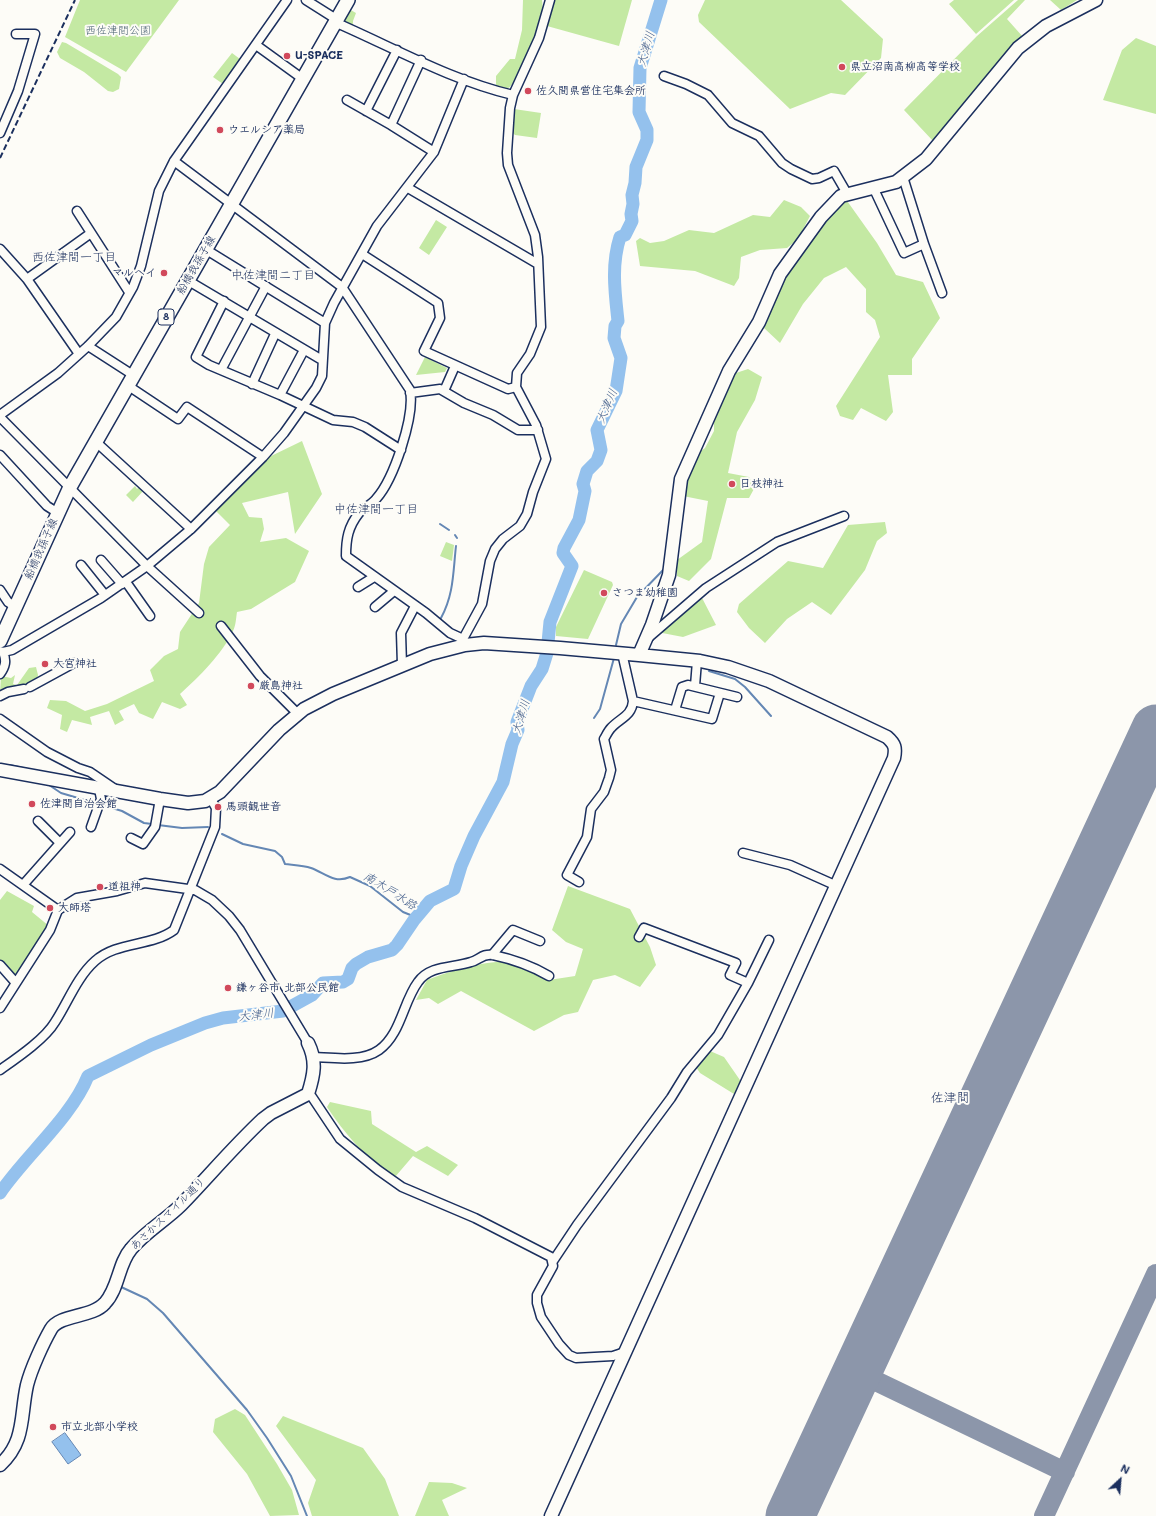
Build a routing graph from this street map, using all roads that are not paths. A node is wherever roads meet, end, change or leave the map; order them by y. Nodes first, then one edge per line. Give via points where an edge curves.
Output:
1 (287, 0) edge
2 (306, 0) edge
3 (348, 0) edge
4 (550, 0) edge
5 (1092, 1) edge
6 (336, 20) junction
7 (16, 34) dead end
8 (256, 45) junction
9 (397, 50) junction
10 (421, 60) junction
11 (664, 76) dead end
12 (303, 79) junction
13 (464, 79) junction
14 (513, 95) junction
15 (347, 100) dead end
16 (366, 111) junction
17 (392, 125) junction
18 (0, 133) edge
19 (434, 152) junction
20 (174, 161) junction
21 (903, 177) junction
22 (873, 187) junction
23 (408, 188) junction
24 (845, 194) junction
25 (232, 203) junction
26 (77, 211) dead end
27 (91, 234) junction
28 (924, 244) junction
29 (0, 249) edge
30 (205, 249) junction
31 (362, 254) junction
32 (538, 264) junction
33 (28, 279) junction
34 (188, 280) junction
35 (266, 286) junction
36 (342, 287) junction
37 (129, 292) junction
38 (942, 293) dead end
39 (224, 301) junction
40 (248, 316) junction
41 (325, 323) junction
42 (275, 334) junction
43 (88, 346) junction
44 (304, 350) junction
45 (79, 354) junction
46 (322, 360) junction
47 (455, 366) junction
48 (221, 370) junction
49 (130, 380) junction
50 (252, 384) junction
51 (516, 387) junction
52 (444, 391) junction
53 (410, 393) junction
54 (280, 395) junction
55 (302, 405) junction
56 (0, 416) edge
57 (538, 430) junction
58 (95, 441) junction
59 (402, 450) junction
60 (0, 455) edge
61 (263, 457) junction
62 (70, 487) junction
63 (58, 513) junction
64 (844, 516) dead end
65 (191, 529) junction
66 (101, 560) dead end
67 (81, 565) dead end
68 (147, 566) junction
69 (374, 577) junction
70 (124, 583) junction
71 (358, 587) dead end
72 (0, 590) edge
73 (394, 591) junction
74 (105, 595) junction
75 (415, 606) junction
76 (16, 607) junction
77 (375, 607) dead end
78 (199, 613) dead end
79 (150, 616) dead end
80 (221, 626) dead end
81 (464, 642) junction
82 (643, 643) junction
83 (1, 645) edge
84 (622, 653) junction
85 (638, 655) junction
86 (697, 661) junction
87 (74, 663) dead end
88 (402, 665) junction
89 (0, 674) edge
90 (695, 686) junction
91 (720, 693) junction
92 (0, 696) edge
93 (737, 697) dead end
94 (633, 701) junction
95 (675, 710) junction
96 (297, 714) junction
97 (0, 719) edge
98 (0, 770) edge
99 (99, 788) junction
100 (122, 793) junction
101 (160, 799) junction
102 (211, 799) junction
103 (38, 821) dead end
104 (91, 827) dead end
105 (70, 832) dead end
106 (131, 838) dead end
107 (60, 843) junction
108 (743, 853) dead end
109 (0, 869) edge
110 (579, 882) dead end
111 (23, 885) junction
112 (837, 886) junction
113 (190, 889) junction
114 (58, 910) junction
115 (639, 937) dead end
116 (769, 940) dead end
117 (540, 941) dead end
118 (492, 955) junction
119 (0, 965) edge
120 (549, 976) dead end
121 (16, 983) junction
122 (748, 983) junction
123 (0, 1008) edge
124 (308, 1043) joint
125 (314, 1057) junction
126 (0, 1070) edge
127 (308, 1094) junction
128 (553, 1261) junction
129 (625, 1352) junction
130 (0, 1465) edge
131 (551, 1516) edge

1 - 8 street
2 - 6 street
3 - 6 main road, 船橋我孫子線 / 8
4 - 14 street via 539,38
5 - 21 street via 1046,26 1018,48 926,159
6 - 9 street via 339,24
6 - 12 main road, 船橋我孫子線 / 8
7 - 18 street via 35,34 18,91
8 - 12 street
8 - 20 street
9 - 10 street
9 - 16 street
10 - 13 street
10 - 17 street
11 - 24 street via 708,95 732,123 759,136 782,163 791,169 812,179 834,171
12 - 25 main road, 船橋我孫子線 / 8
13 - 14 street
13 - 19 street
14 - 32 street via 507,137 508,165 535,235
15 - 16 street
16 - 17 street
17 - 19 street
19 - 23 street
20 - 25 street
20 - 37 street via 159,191 141,266
21 - 22 street via 896,182
21 - 28 street
22 - 24 street
22 - 28 street via 904,252
23 - 31 street via 377,226
23 - 32 street
24 - 82 street via 820,217 780,274 759,322 729,371 688,461 678,492 669,575
25 - 30 main road, 船橋我孫子線 / 8
25 - 36 street
26 - 27 street
27 - 33 street
27 - 37 street
28 - 38 street
29 - 33 street
30 - 34 main road, 船橋我孫子線 / 8
30 - 35 street
31 - 36 street
31 - 47 street via 438,303 440,318 424,351
32 - 51 street via 541,327 530,354 518,373
33 - 45 street
34 - 39 street
34 - 49 main road, 船橋我孫子線 / 8
35 - 40 street
35 - 41 street
36 - 41 street
36 - 53 street
37 - 43 street via 116,317
39 - 40 street
39 - 48 street via 196,357
40 - 42 street
40 - 48 street
41 - 46 street
42 - 44 street
42 - 50 street
43 - 45 street
43 - 49 street
44 - 46 street
44 - 54 street
45 - 56 street
46 - 55 street via 322,376
47 - 51 street via 508,389
47 - 52 street
48 - 50 street
49 - 58 main road, 船橋我孫子線 / 8
49 - 61 street via 178,419 187,407
50 - 54 street
51 - 57 street
52 - 53 street via 440,389
52 - 57 street via 518,430
53 - 59 street
54 - 55 street
55 - 59 street via 333,420 365,426
55 - 61 street via 284,433
56 - 62 street
57 - 81 street via 546,459 545,465 520,526 495,549 490,561 482,604
58 - 62 main road, 船橋我孫子線 / 8
58 - 65 street
59 - 69 street via 387,482 376,499 359,513 346,538 342,557
60 - 63 street via 47,506
61 - 65 street
62 - 63 main road, 船橋我孫子線 / 8
62 - 68 street
63 - 76 main road, 船橋我孫子線 / 8
64 - 82 street via 777,542 706,588
65 - 68 street
66 - 70 street
67 - 74 street
68 - 70 street
68 - 78 street
69 - 71 street
69 - 73 street
70 - 74 street
70 - 79 street
72 - 76 street via 8,602
73 - 75 street
73 - 77 street
74 - 83 street via 18,646
75 - 81 street
75 - 88 street via 401,633
76 - 83 main road, 船橋我孫子線 / 8
80 - 96 street via 260,676
81 - 84 street
81 - 88 street
82 - 85 street
83 - 89 street via 6,658
84 - 85 street
84 - 94 street
85 - 86 street
86 - 90 street
86 - 112 street via 728,667 769,681 894,743 894,758
87 - 92 street via 27,688
88 - 96 street via 333,694
90 - 91 street
90 - 95 street via 682,687
91 - 93 street
91 - 95 street via 712,719
94 - 95 street
94 - 110 street via 629,715 610,729 604,740 611,770 609,778 604,792 592,809 587,837 567,875
96 - 102 street
97 - 100 street via 47,752 90,772
98 - 99 street
99 - 100 street
99 - 104 street via 99,804
100 - 101 street
101 - 102 street via 188,803
101 - 106 street via 155,824 143,844
102 - 113 street via 216,808 214,830
103 - 107 street
105 - 107 street
107 - 111 street
108 - 112 street via 790,865
109 - 111 street
111 - 114 street
112 - 129 street
113 - 114 street via 145,883 77,898
113 - 124 street via 212,900 240,930
113 - 126 street via 174,930 160,938 104,954 95,961 82,975 52,1027
114 - 121 street via 50,930
115 - 122 street via 644,928 736,963 730,975
116 - 122 street
117 - 118 street via 513,930
118 - 120 street via 534,967
118 - 125 street via 481,956 471,962 453,964 425,974 417,982 388,1042 378,1051 364,1056
119 - 121 street
121 - 123 street
122 - 128 street via 718,1035 687,1072
124 - 125 street
125 - 127 street
127 - 128 street via 340,1139 402,1187 475,1218 551,1257
127 - 130 street, あさかスマイル通り via 271,1112 181,1205 130,1249 104,1305 55,1325 29,1378 23,1423 16,1444 10,1456
128 - 129 street via 550,1273 537,1295 536,1303 541,1317 559,1344 569,1355 576,1358 612,1356
129 - 131 street

